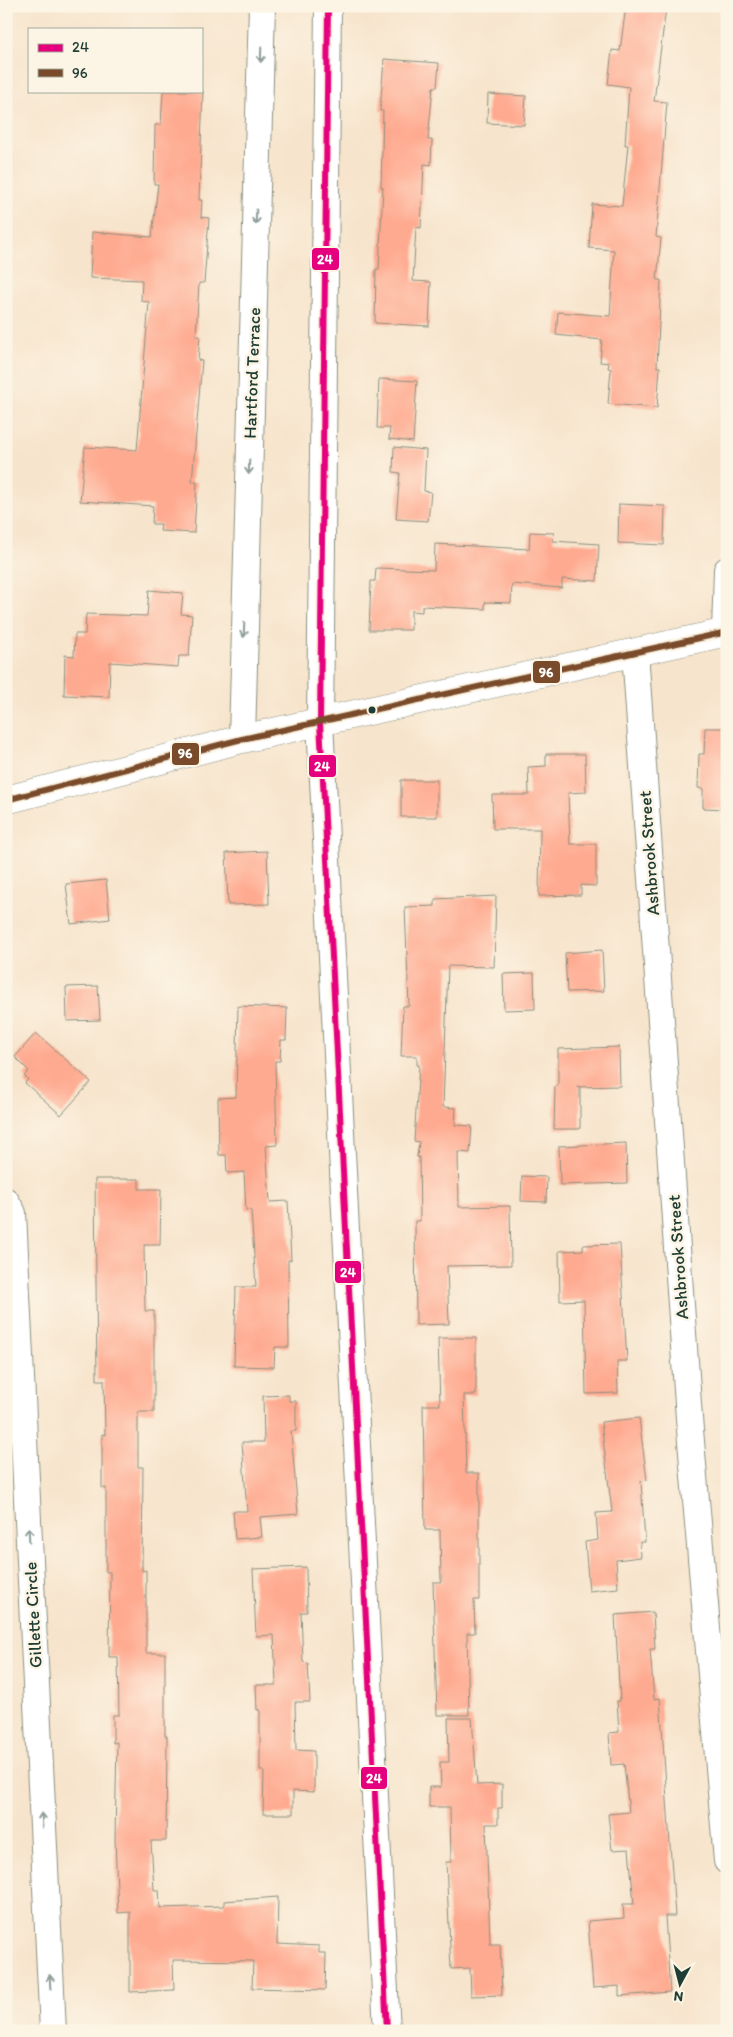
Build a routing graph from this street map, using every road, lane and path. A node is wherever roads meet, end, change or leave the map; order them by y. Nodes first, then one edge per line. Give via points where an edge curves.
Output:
1 (262, 6) edge
2 (328, 6) edge
3 (727, 570) edge
4 (726, 632) edge
5 (635, 652) junction
6 (320, 722) junction
7 (242, 739) junction
8 (6, 800) edge
9 (6, 1201) edge
10 (727, 1861) edge
11 (53, 2031) edge
12 (387, 2031) edge

1 -> 7 street, Hartford Terrace
2 - 6 street
3 - 4 street
4 - 5 street
5 - 6 street
5 - 10 street, Ashbrook Street via 689,1418
6 - 7 street
6 - 12 street
7 - 8 street
11 -> 9 street, Gillette Circle via 13,1213

